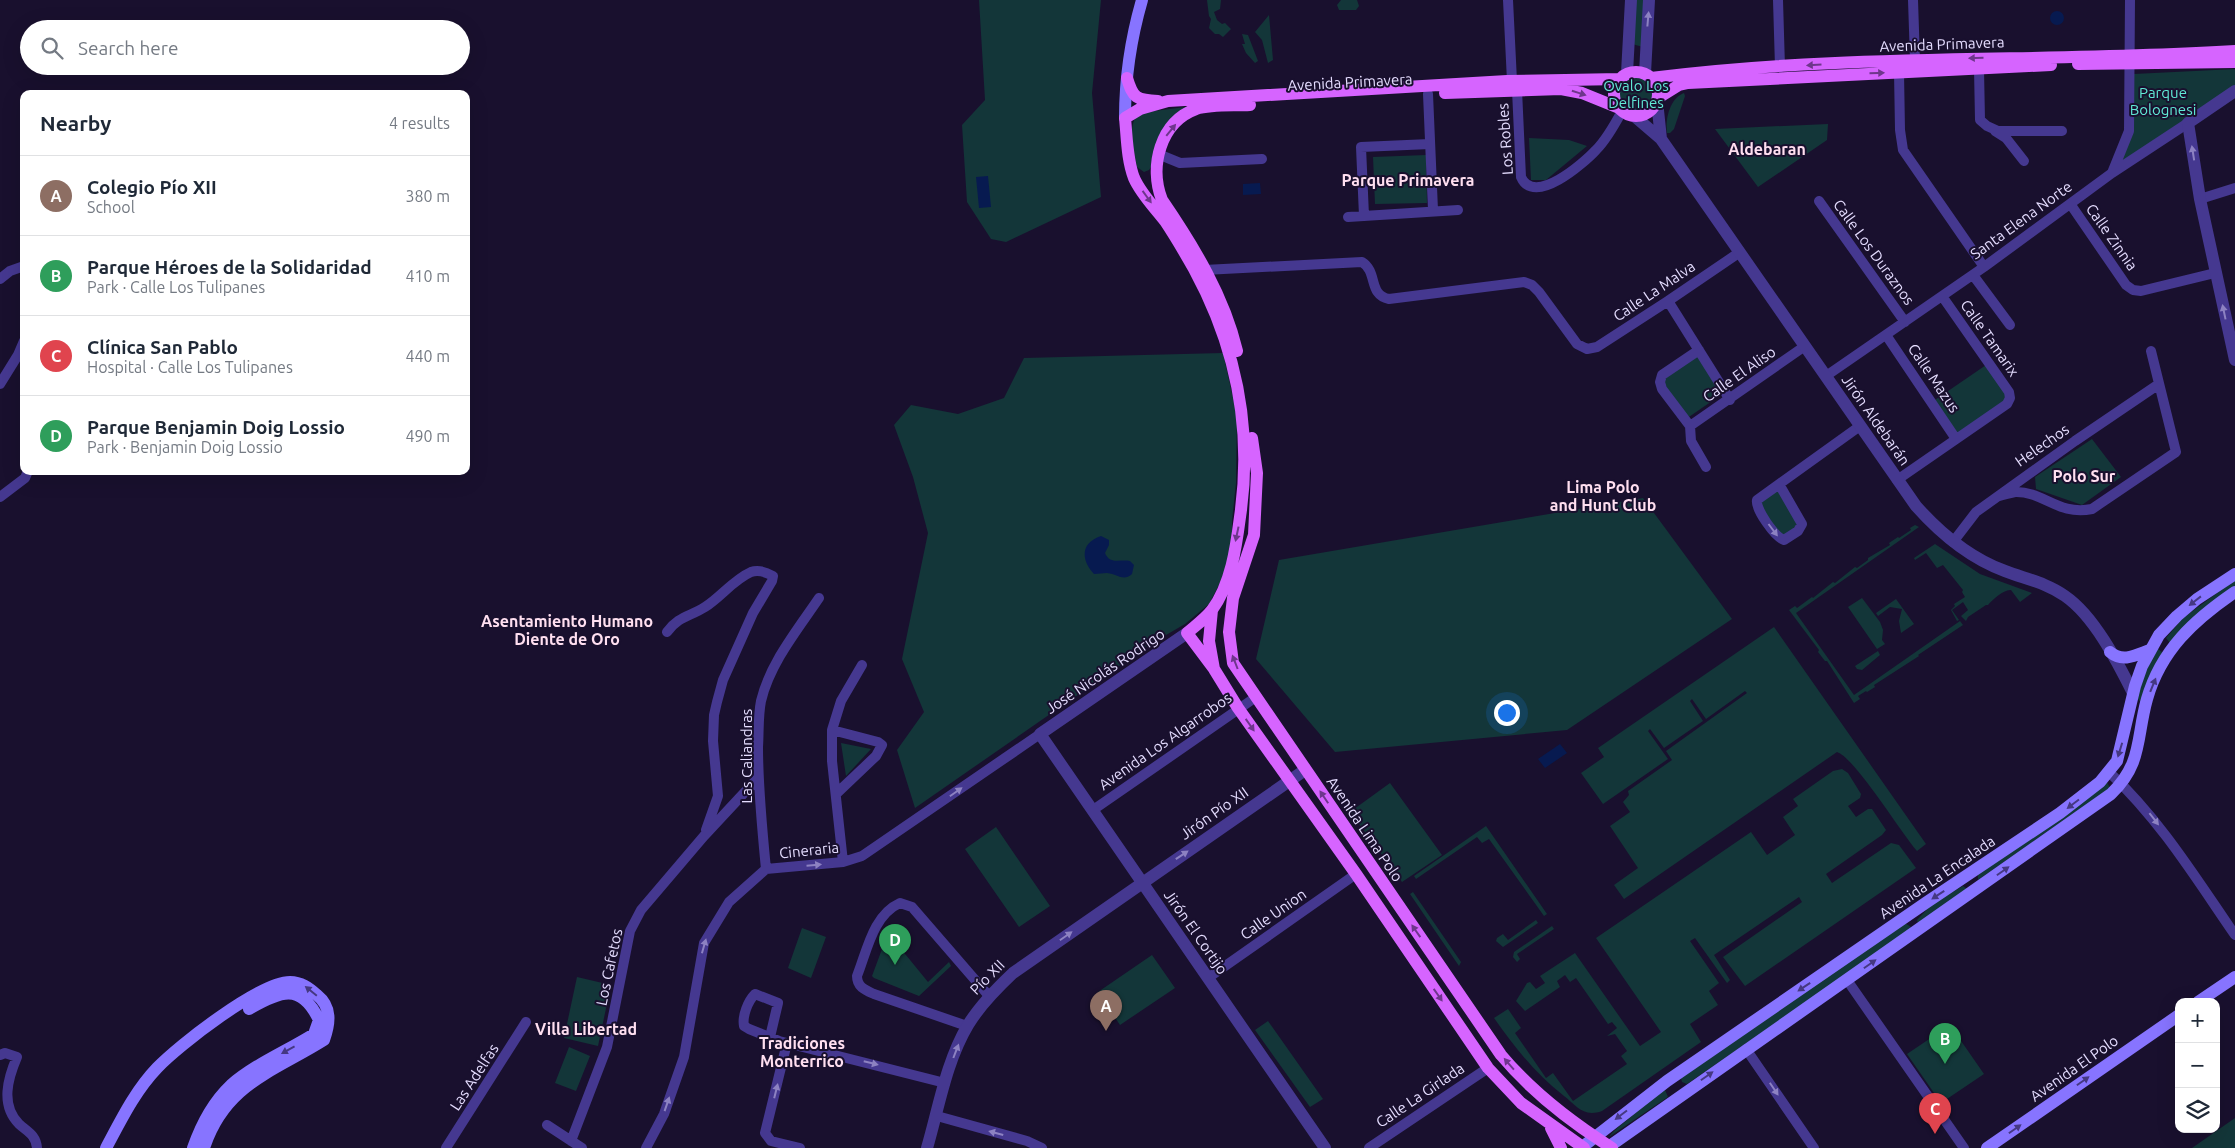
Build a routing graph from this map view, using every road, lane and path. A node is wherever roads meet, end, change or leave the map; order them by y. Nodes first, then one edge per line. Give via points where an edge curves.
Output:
1 (1142, 0) edge
2 (1508, 0) edge
3 (1631, 0) edge
4 (1649, 0) edge
5 (1778, 0) edge
6 (1913, 0) edge
7 (2130, 0) edge
8 (1628, 48) junction
9 (1645, 49) junction
10 (2235, 51) edge
11 (2130, 59) junction
12 (1915, 60) junction
13 (1780, 61) junction
14 (2235, 62) edge
15 (1979, 69) junction
16 (1899, 72) junction
17 (1648, 75) junction
18 (1623, 76) junction
19 (1127, 78) junction
20 (1514, 85) junction
21 (2235, 92) edge
22 (1428, 94) junction
23 (1657, 100) junction
24 (1168, 101) junction
25 (1625, 111) junction
26 (1125, 118) junction
27 (2188, 123) junction
28 (1994, 130) junction
29 (2062, 131) dead end
30 (1661, 139) junction
31 (1430, 144) junction
32 (1158, 154) junction
33 (1262, 159) dead end
34 (2024, 161) dead end
35 (1130, 162) junction
36 (1155, 169) junction
37 (2112, 173) junction
38 (2235, 188) edge
39 (2200, 200) junction
40 (1818, 201) dead end
41 (2071, 205) junction
42 (1433, 210) junction
43 (1458, 210) dead end
44 (1364, 216) junction
45 (1348, 217) dead end
46 (1740, 252) junction
47 (20, 267) edge
48 (1984, 267) junction
49 (1204, 270) junction
50 (2215, 272) junction
51 (1973, 275) junction
52 (0, 279) edge
53 (1942, 296) junction
54 (1668, 301) junction
55 (1906, 322) junction
56 (2010, 325) dead end
57 (1886, 335) junction
58 (1805, 346) junction
59 (20, 350) edge
60 (1699, 350) junction
61 (2151, 351) dead end
62 (2235, 360) edge
63 (1826, 376) junction
64 (0, 384) edge
65 (2159, 384) junction
66 (1730, 400) junction
67 (1690, 426) junction
68 (1860, 426) junction
69 (1956, 439) junction
70 (1706, 467) dead end
71 (26, 475) edge
72 (2024, 476) junction
73 (1898, 480) junction
74 (1779, 484) junction
75 (2026, 494) junction
76 (1999, 496) junction
77 (0, 498) edge
78 (1953, 542) junction
79 (2235, 574) edge
80 (2235, 592) edge
81 (819, 598) dead end
82 (1213, 609) junction
83 (667, 632) dead end
84 (1187, 633) junction
85 (2150, 650) junction
86 (2110, 652) junction
87 (862, 665) dead end
88 (1214, 669) junction
89 (2133, 693) junction
90 (1256, 697) junction
91 (1238, 708) junction
92 (832, 730) junction
93 (1040, 734) junction
94 (2139, 749) junction
95 (1305, 770) junction
96 (2109, 772) junction
97 (758, 778) junction
98 (1289, 780) junction
99 (2121, 783) junction
100 (837, 793) junction
101 (1093, 810) junction
102 (704, 836) junction
103 (843, 862) junction
104 (766, 869) junction
105 (1356, 874) junction
106 (1142, 882) junction
107 (1401, 908) junction
108 (1386, 919) junction
109 (2235, 934) edge
110 (2235, 977) edge
111 (1208, 978) junction
112 (1847, 980) junction
113 (989, 996) junction
114 (2204, 998) edge
115 (2175, 1018) edge
116 (526, 1022) dead end
117 (968, 1026) junction
118 (770, 1037) dead end
119 (790, 1044) junction
120 (1746, 1049) junction
121 (0, 1055) edge
122 (1488, 1068) junction
123 (1667, 1081) junction
124 (945, 1082) junction
125 (1678, 1096) junction
126 (937, 1116) junction
127 (1549, 1124) junction
128 (547, 1125) dead end
129 (1594, 1136) junction
130 (571, 1141) junction
131 (449, 1147) edge
132 (38, 1148) edge
133 (106, 1148) edge
134 (116, 1148) edge
135 (192, 1148) edge
136 (204, 1148) edge
137 (582, 1148) edge
138 (646, 1148) edge
139 (800, 1148) edge
140 (927, 1148) edge
141 (1042, 1148) edge
142 (1326, 1148) edge
143 (1369, 1148) edge
144 (1561, 1148) edge
145 (1582, 1148) edge
146 (1609, 1148) edge
147 (1814, 1148) edge
148 (1964, 1148) edge
149 (1987, 1148) edge

1 - 19 main road
2 - 20 street, Los Robles
3 - 8 street
9 -> 4 street
5 - 13 street
6 - 12 street
7 - 11 street
8 - 9 street
8 - 18 street
9 - 17 street
10 - 11 main road, Avenida Primavera
11 -> 12 main road, Avenida Primavera
11 - 14 main road, Avenida Primavera
11 - 15 main road, Avenida Primavera
11 - 37 street via 2129,131
12 -> 13 main road, Avenida Primavera
13 - 17 main road, Avenida Primavera
15 - 16 main road, Avenida Primavera
15 - 28 street via 1980,120
23 -> 16 main road, Avenida Primavera via 1679,85 1688,83
16 - 48 street via 1903,150
17 - 18 main road via 1638,72
17 - 23 main road via 1657,87
18 - 20 main road, Avenida Primavera
18 - 25 main road via 1614,91 1615,102
19 - 24 main road via 1131,92 1138,98
19 - 26 main road
20 - 22 main road, Avenida Primavera
20 - 24 main road, Avenida Primavera
20 -> 25 main road, Avenida Primavera via 1569,90
20 - 25 street, Los Robles via 1521,178 1535,187 1552,184 1580,164 1597,149
21 - 27 street, Santa Elena Norte
22 - 31 street
32 -> 22 main road, Avenida Primavera via 1170,129 1199,108
23 - 25 main road via 1647,112
23 - 30 street
24 - 26 main road, Avenida Primavera via 1140,109
25 - 30 street, Jirón Aldebarán
26 - 35 main road
27 - 37 street, Santa Elena Norte
39 -> 27 street
28 - 29 street
28 - 34 street via 2006,138
30 - 46 street, Jirón Aldebarán
31 - 42 street
31 - 44 street via 1361,147
32 - 33 street via 1180,163
32 - 36 main road, Avenida Primavera
35 - 36 main road via 1141,175 1150,174
35 -> 82 main road via 1137,183 1194,269 1219,320 1235,371 1246,450 1242,507 1230,570
36 - 49 main road, Avenida Primavera via 1158,191
37 - 41 street, Santa Elena Norte
38 - 39 street
39 - 50 street
40 - 55 street, Calle Los Duraznos
41 - 48 street, Santa Elena Norte
41 - 50 street, Calle Zinnia via 2126,285 2133,290 2141,291
42 - 43 street
42 - 44 street
44 - 45 street
46 - 54 street, Calle La Malva
46 - 58 street, Jirón Aldebarán
47 - 52 street
48 - 51 street, Santa Elena Norte
49 - 54 street, Calle La Malva via 1362,262 1371,271 1374,289 1384,298 1524,282 1539,292 1576,344 1591,349
90 -> 49 main road, Avenida Lima Polo via 1233,663 1229,632 1233,598 1254,535 1257,474 1242,370 1232,331 1216,290
62 -> 50 street
51 - 53 street, Santa Elena Norte
51 - 56 street
53 - 55 street, Santa Elena Norte
53 - 69 street, Calle Tamarix via 2010,398 2007,404
54 - 60 street
55 - 57 street, Santa Elena Norte
57 - 63 street, Santa Elena Norte
57 - 69 street, Calle Mazus
58 - 63 street, Jirón Aldebarán
58 - 66 street, Calle El Aliso
59 - 64 street
60 - 66 street
60 - 67 street via 1662,375 1660,382
61 - 65 street
63 - 68 street, Jirón Aldebarán
65 - 72 street, Helechos
65 - 75 street via 2176,452 2092,509 2066,510
66 - 67 street, Calle El Aliso
67 - 70 street via 1691,441
68 - 73 street, Jirón Aldebarán
68 - 74 street
69 - 73 street
71 - 77 street
72 - 75 street
72 - 76 street, Helechos
73 - 78 street, Jirón Aldebarán via 1936,529
74 -> 74 street via 1759,497 1756,504 1776,534 1784,540 1798,531 1802,524
75 - 76 street via 2015,492
76 - 78 street, Helechos via 1976,512
78 - 86 street, Jirón Aldebarán via 1995,567 2066,596 2083,612
79 -> 85 main road, Avenida La Encalada via 2177,616
94 -> 80 main road via 2146,702 2162,665 2186,631 2204,613
81 - 97 street, Las Caliandras via 782,655 761,701
82 - 84 main road
82 - 88 main road via 1209,641
83 - 102 street via 675,622 705,607 753,571 773,576 723,680 717,702 713,741 718,796
84 - 88 main road
84 - 93 street, José Nicolás Rodrigo
85 - 86 main road via 2124,659
85 - 89 main road, Avenida La Encalada
86 - 89 street, Jirón Aldebarán
87 - 92 street via 841,701
88 - 91 main road
89 - 94 main road via 2140,709 2136,724
89 -> 96 main road, Avenida La Encalada via 2124,739 2117,761
90 - 91 street, Avenida Los Algarrobos
90 - 95 main road, Avenida Lima Polo
91 -> 98 main road
91 - 101 street, Avenida Los Algarrobos
92 - 100 street
92 - 100 street via 878,742 882,746 876,756
93 - 101 street, Jirón El Cortijo
103 -> 93 street, Cineraria via 862,856
94 - 99 main road
95 - 98 street, Jirón Pío XII
107 -> 95 main road, Avenida Lima Polo
96 - 99 street
96 -> 123 main road, Avenida La Encalada via 2060,813
97 - 102 street, Los Cafetos
97 - 104 street, Las Caliandras
98 - 105 main road
106 -> 98 street, Jirón Pío XII
99 -> 109 street via 2161,827
112 -> 99 main road via 2105,799
100 - 103 street
101 - 106 street, Jirón El Cortijo
102 - 130 street, Los Cafetos via 641,910 630,931 609,1039
104 -> 103 street, Cineraria
138 -> 104 street, Cineraria via 664,1114 684,1057 704,943 729,902
105 - 108 main road
105 - 111 street, Calle Union
106 - 111 street, Jirón El Cortijo
113 -> 106 street, Pío XII via 1013,973
107 - 108 main road
129 -> 107 main road, Avenida Lima Polo via 1533,1089 1501,1055
108 -> 122 main road
110 - 114 main road
111 - 142 street, Jirón El Cortijo
112 - 120 main road
112 - 148 street
113 - 117 street, Pío XII
113 - 117 street via 912,906 900,903 880,919 857,976 861,987
149 -> 115 main road, Avenida El Polo
116 - 131 street, Las Adelfas
124 -> 117 street, Pío XII
118 - 119 street
119 -> 124 street
139 -> 119 street via 771,1141 765,1133 786,1047
125 -> 120 main road
120 -> 147 street
121 - 132 street via 17,1057 8,1078 6,1096 13,1117 32,1134
122 - 127 main road via 1512,1095
122 - 143 street, Calle La Girlada
123 - 125 main road
123 -> 129 main road, Avenida La Encalada
124 - 126 street, Pío XII
125 - 146 main road
126 - 140 street, Pío XII
141 -> 126 street
127 - 144 main road
127 - 145 main road
128 - 130 street
129 - 145 main road, Avenida La Encalada
129 - 146 main road, Avenida Lima Polo
130 - 137 street
136 -> 133 main road via 219,1115 237,1093 324,1040 330,1022 323,1000 305,985 289,982 267,989 199,1031 145,1082
134 -> 135 main road via 141,1100 161,1073 203,1038 262,1002 284,993 299,995 312,1006 319,1020 314,1034 232,1085 212,1108

